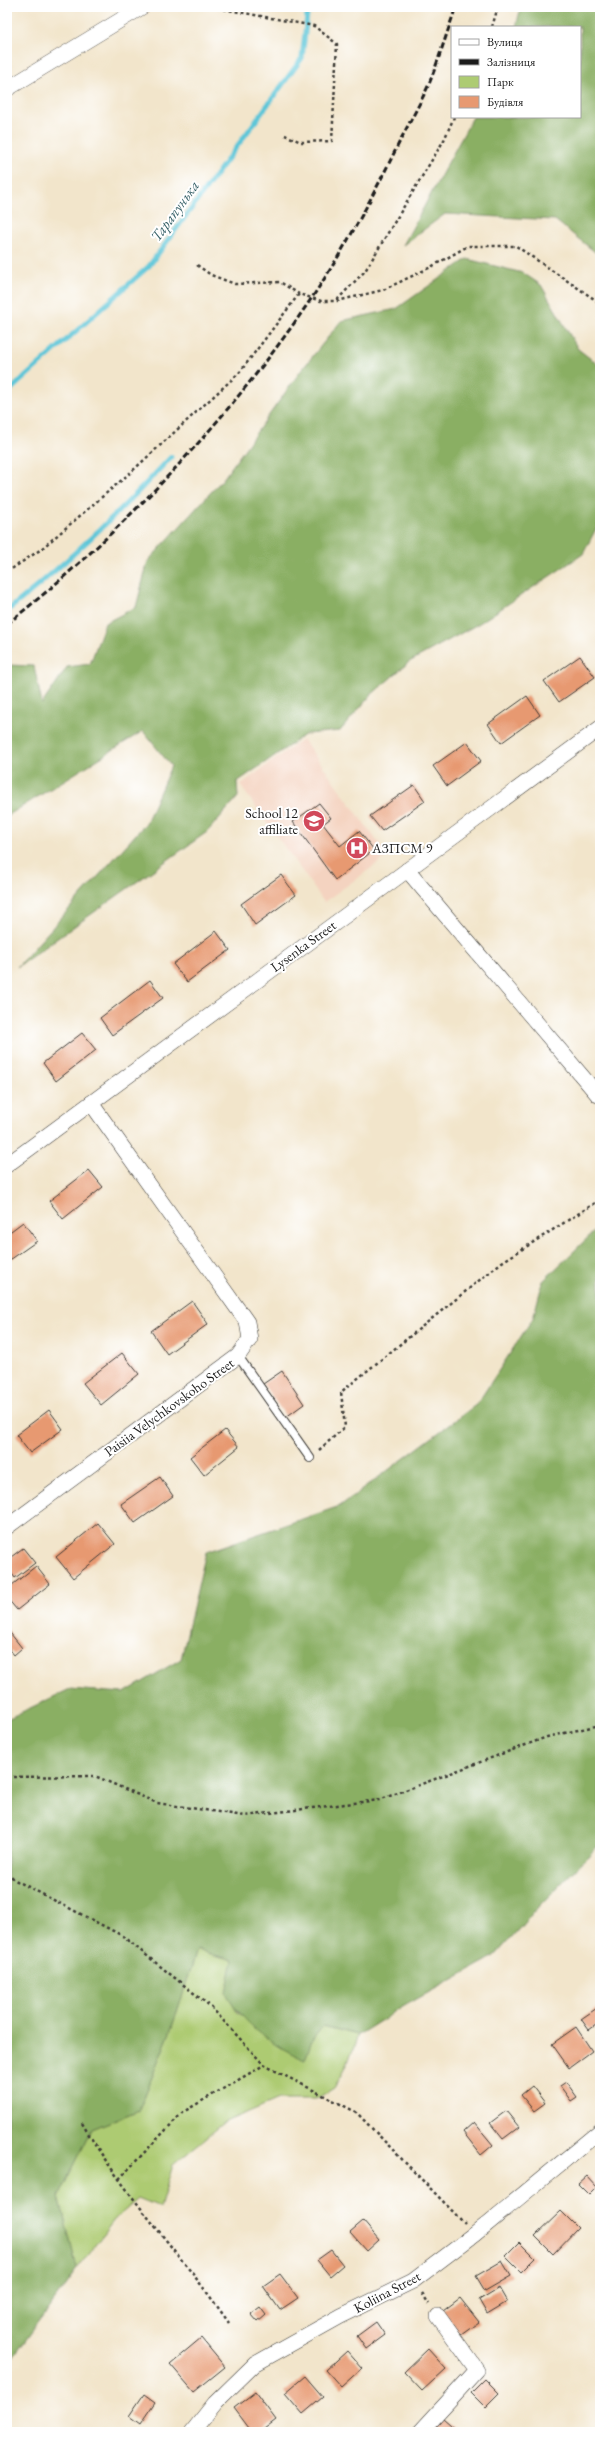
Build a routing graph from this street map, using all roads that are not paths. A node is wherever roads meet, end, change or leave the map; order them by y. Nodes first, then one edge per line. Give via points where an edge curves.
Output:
1 (142, 7) edge
2 (7, 90) edge
3 (600, 728) edge
4 (407, 870) junction
5 (598, 1095) dead end
6 (91, 1103) junction
7 (7, 1165) edge
8 (238, 1356) junction
9 (310, 1458) road end
10 (7, 1527) edge
11 (600, 2131) edge
12 (438, 2316) road end
13 (192, 2432) edge
14 (420, 2432) edge

1 - 2 street
3 - 4 street, Lysenka Street
4 - 5 street
4 - 6 street, Lysenka Street
6 - 7 street, Lysenka Street
6 - 8 street, Paisiia Velychkovskoho Street via 248,1322 250,1340
8 - 9 lane
8 - 10 street, Paisiia Velychkovskoho Street
11 - 13 street, Koliina Street via 475,2234 413,2281 341,2316 255,2364 215,2403
12 - 14 street via 477,2370

